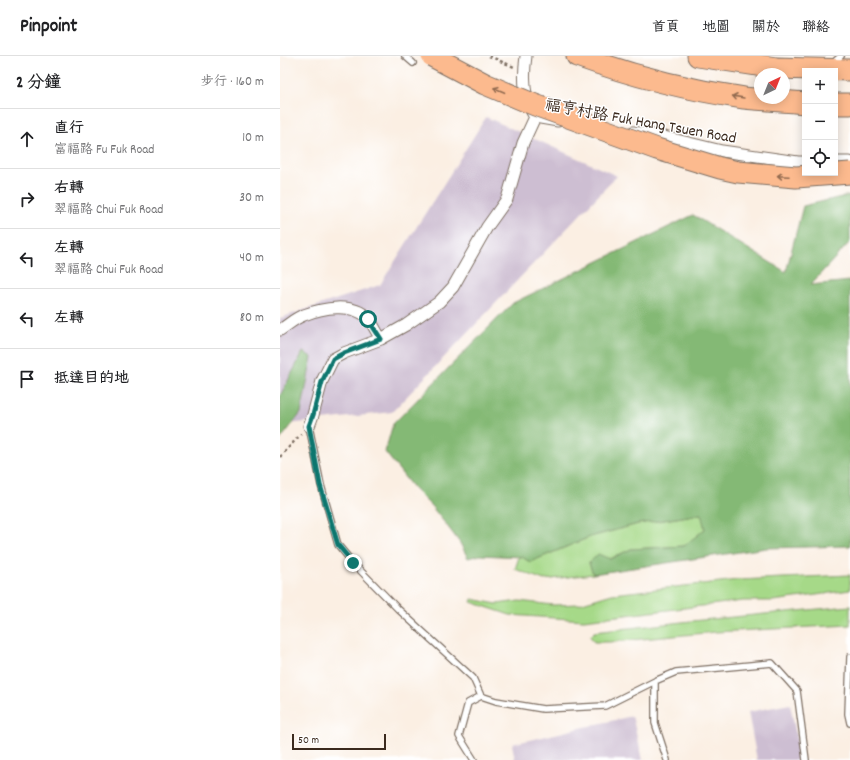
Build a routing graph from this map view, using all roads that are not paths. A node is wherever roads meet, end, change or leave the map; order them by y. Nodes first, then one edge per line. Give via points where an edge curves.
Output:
1 (405, 56) edge
2 (526, 56) edge
3 (577, 56) edge
4 (698, 56) edge
5 (841, 56) edge
6 (422, 60) edge
7 (827, 68) edge
8 (802, 69) edge
9 (838, 70) edge
10 (850, 70) edge
11 (802, 103) edge
12 (838, 104) edge
13 (850, 104) edge
14 (534, 117) junction
15 (802, 162) edge
16 (838, 162) edge
17 (850, 162) edge
18 (850, 173) edge
19 (280, 330) edge
20 (381, 339) junction
21 (309, 426) joint
22 (850, 657) edge
23 (655, 681) junction
24 (481, 696) junction
25 (850, 724) edge
26 (474, 760) edge
27 (667, 760) edge
28 (806, 760) edge

1 - 6 lane
2 - 14 street, 福亨村路 Fuk Hang Tsuen Road via 525,90 528,107
11 -> 3 highway via 745,98 703,91
4 - 8 highway via 776,68
5 - 7 lane
18 -> 6 highway, bridge via 796,177 720,168 657,149 535,105
9 - 10 highway
12 - 13 highway
14 - 15 street, 福亨村路 Fuk Hang Tsuen Road via 664,137 722,151
14 - 20 street via 522,143 507,199 453,287 439,302
16 - 17 street
19 - 20 street via 302,316 324,309 348,308 360,312 368,319
20 - 21 street via 333,359 322,382
21 - 24 lane via 320,485 338,545 398,610 473,678
22 - 25 lane
23 - 24 lane via 605,706 543,709
23 - 27 lane via 655,723
23 - 28 lane via 676,672 772,663 797,691
24 - 26 lane via 468,703 459,736

